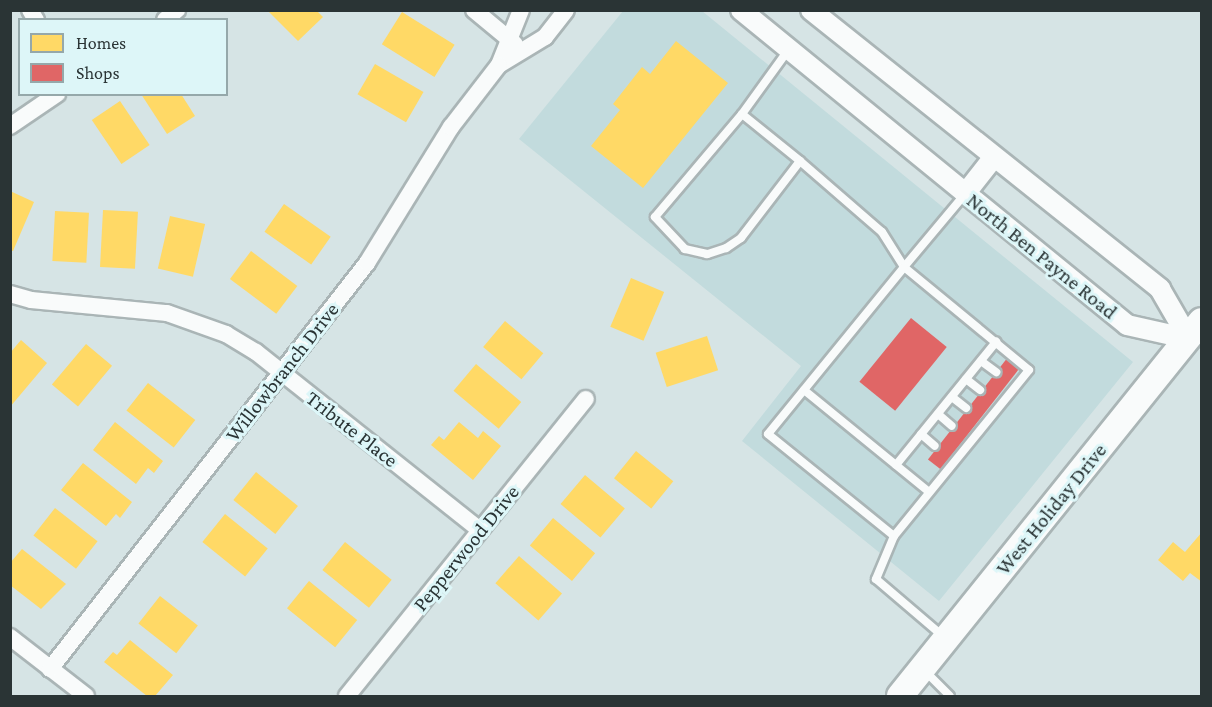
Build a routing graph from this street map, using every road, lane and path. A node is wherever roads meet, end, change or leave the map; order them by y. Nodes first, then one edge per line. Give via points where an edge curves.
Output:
1 (474, 10) edge
2 (521, 10) edge
3 (566, 10) edge
4 (741, 10) edge
5 (811, 10) edge
6 (509, 38) junction
7 (789, 49) junction
8 (522, 51) junction
9 (499, 65) junction
10 (54, 96) edge
11 (742, 114) junction
12 (10, 126) edge
13 (994, 157) junction
14 (800, 161) junction
15 (965, 194) junction
16 (904, 267) junction
17 (10, 294) edge
18 (1197, 337) edge
19 (996, 342) junction
20 (981, 361) junction
21 (281, 372) junction
22 (996, 372) dead end
23 (966, 379) junction
24 (804, 390) junction
25 (981, 390) dead end
26 (952, 397) junction
27 (586, 399) dead end
28 (966, 408) dead end
29 (938, 414) junction
30 (952, 426) dead end
31 (921, 434) junction
32 (935, 446) dead end
33 (896, 465) junction
34 (929, 492) junction
35 (480, 530) junction
36 (894, 536) junction
37 (10, 637) edge
38 (947, 639) junction
39 (50, 669) junction
40 (922, 669) junction
41 (86, 696) edge
42 (347, 696) edge
43 (900, 696) edge
44 (950, 696) edge

1 - 6 street
2 - 6 street, Willowbranch Drive
3 - 8 street, Willowbranch Drive via 545,37
4 - 7 street, North Ben Payne Road
5 - 13 street
6 - 8 street
6 - 9 street, Willowbranch Drive
7 - 11 lane
7 - 15 street, North Ben Payne Road
8 - 9 street, Willowbranch Drive
9 - 21 street, Willowbranch Drive via 451,127 367,263
10 - 12 street
11 - 14 lane
11 - 14 lane via 655,217 685,249 707,254 741,238
13 - 15 street
13 - 18 street via 1160,289
14 - 16 lane via 882,232
15 - 16 lane
15 - 18 street, North Ben Payne Road via 1127,325
16 - 19 lane
16 - 24 lane
17 - 21 street, Tribute Place via 31,300 167,313 226,334
18 - 38 main road, West Holiday Drive
19 - 20 lane
19 - 34 lane via 1029,370 1011,385
20 - 22 lane
20 - 23 lane
21 - 35 street, Tribute Place
21 - 39 street, Willowbranch Drive
23 - 25 lane
23 - 26 lane
24 - 33 lane
24 - 36 lane via 768,434
26 - 28 lane
26 - 29 lane
27 - 35 street, Pepperwood Drive
29 - 30 lane
29 - 31 lane
31 - 32 lane
31 - 33 lane
33 - 34 lane
34 - 36 lane
35 - 42 street, Pepperwood Drive
36 - 38 lane via 876,579
37 - 39 street
38 - 40 main road, West Holiday Drive
39 - 41 street
40 - 43 main road, West Holiday Drive
40 - 44 lane

